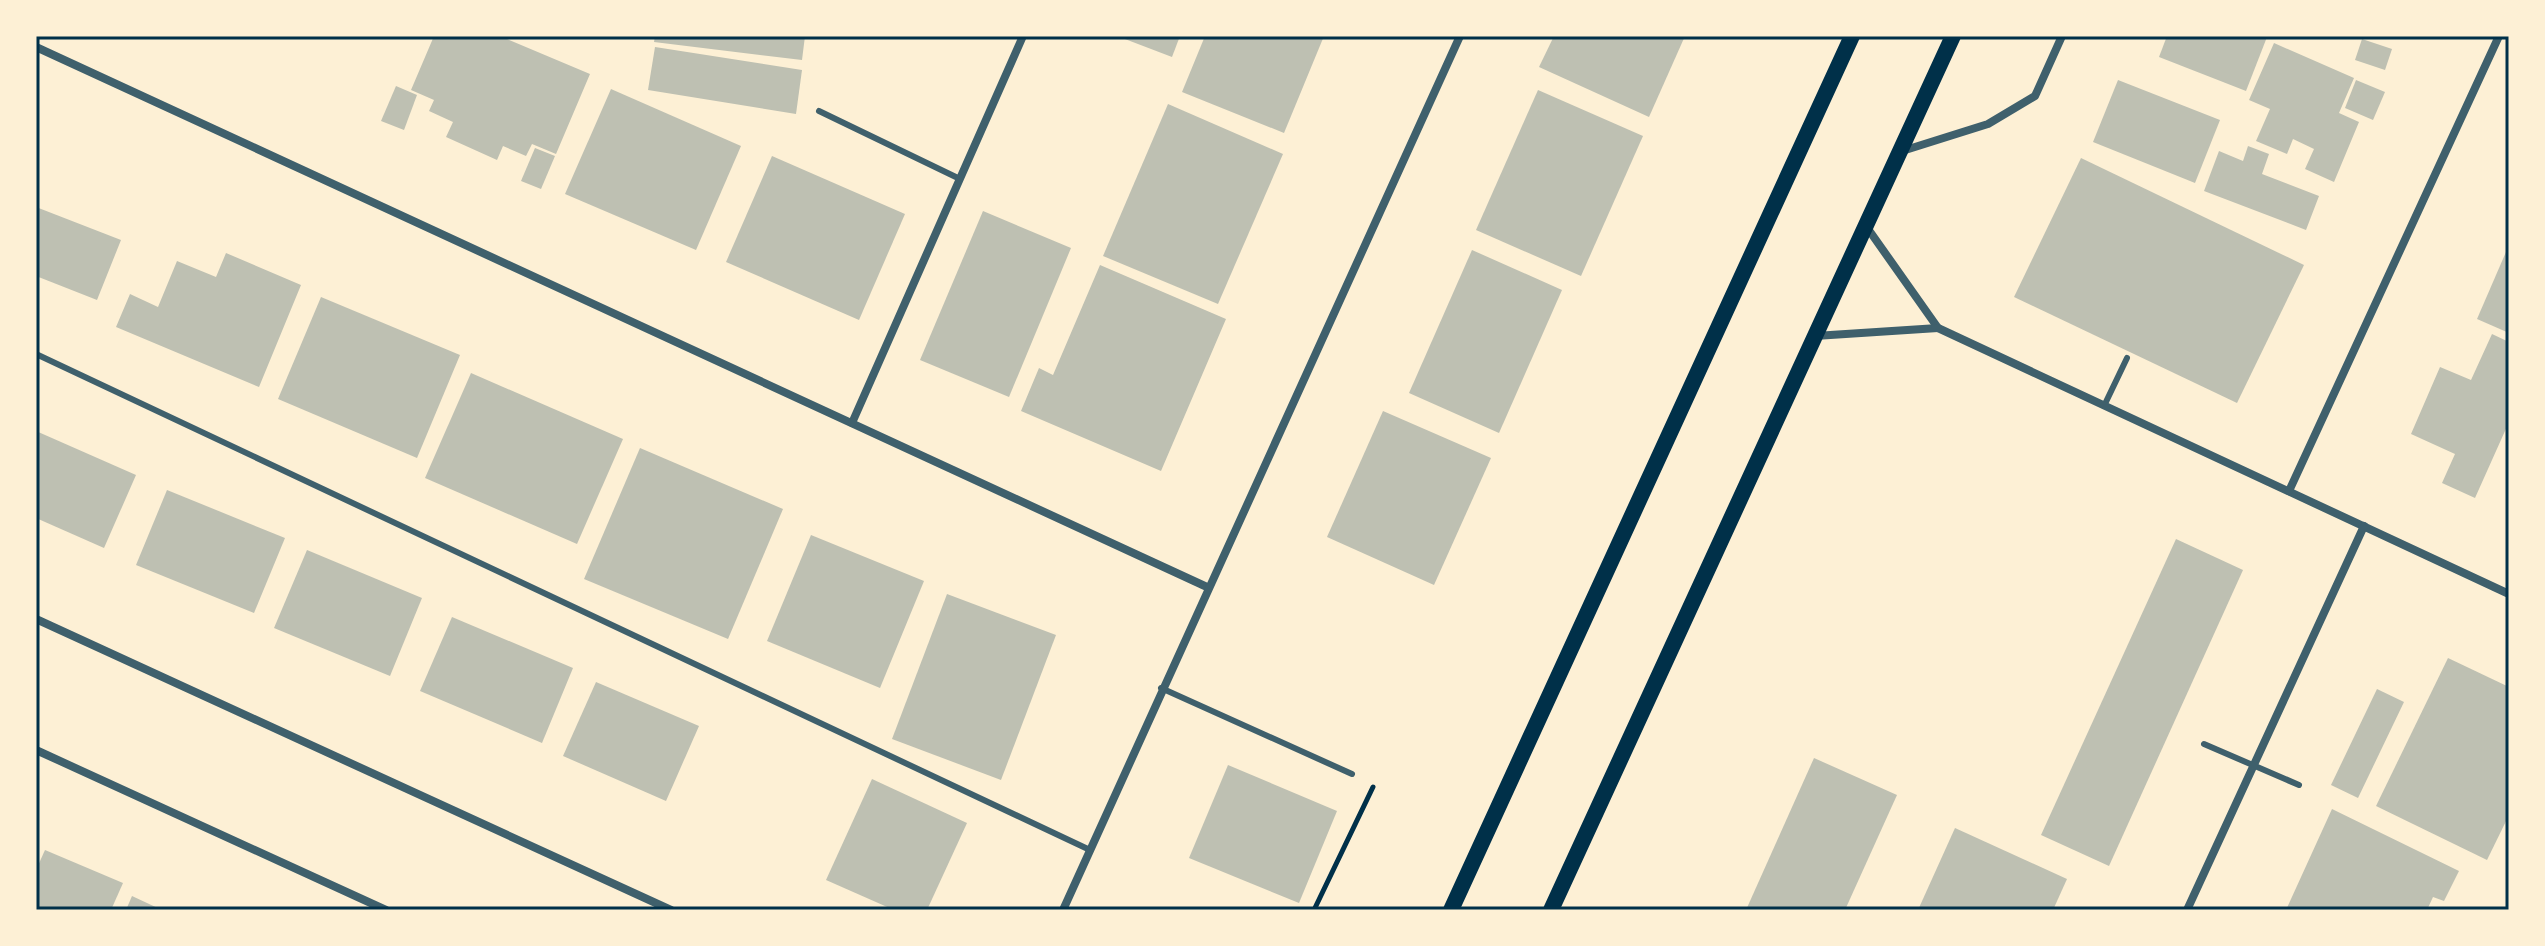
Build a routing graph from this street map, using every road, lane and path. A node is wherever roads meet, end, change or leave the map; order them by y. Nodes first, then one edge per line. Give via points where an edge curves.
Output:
1 (1023, 36) edge
2 (1460, 36) edge
3 (1852, 36) edge
4 (1953, 36) edge
5 (2062, 36) edge
6 (2499, 36) edge
7 (36, 47) edge
8 (819, 111) dead end
9 (1899, 152) junction
10 (960, 179) junction
11 (1866, 225) junction
12 (1938, 328) junction
13 (1814, 336) junction
14 (36, 354) edge
15 (2127, 358) dead end
16 (2104, 406) junction
17 (852, 423) junction
18 (2289, 491) junction
19 (2364, 526) junction
20 (1207, 587) junction
21 (2509, 594) edge
22 (36, 619) edge
23 (1161, 688) junction
24 (2204, 744) dead end
25 (36, 750) edge
26 (2254, 765) junction
27 (1352, 774) joint
28 (2299, 785) dead end
29 (1090, 850) junction
30 (386, 910) edge
31 (671, 910) edge
32 (1063, 910) edge
33 (1314, 910) edge
34 (1451, 910) edge
35 (1551, 910) edge
36 (2187, 910) edge

1 - 10 street
2 - 20 street
3 - 34 main road
4 - 9 main road
5 - 9 street via 2035,96 1988,124
6 - 18 street
7 - 17 street
8 - 10 lane
9 - 11 main road
10 - 17 street
11 - 12 street
11 - 13 main road
12 - 13 street
12 - 16 street
13 - 35 main road
14 - 29 lane
15 - 16 lane
16 - 18 street
17 - 20 street
18 - 19 street
19 - 21 street
19 - 26 street
20 - 23 street
22 - 31 street
23 - 27 lane
23 - 29 street
24 - 26 lane
25 - 30 street
26 - 28 lane
26 - 36 street
27 - 33 path via 1375,784
29 - 32 street

